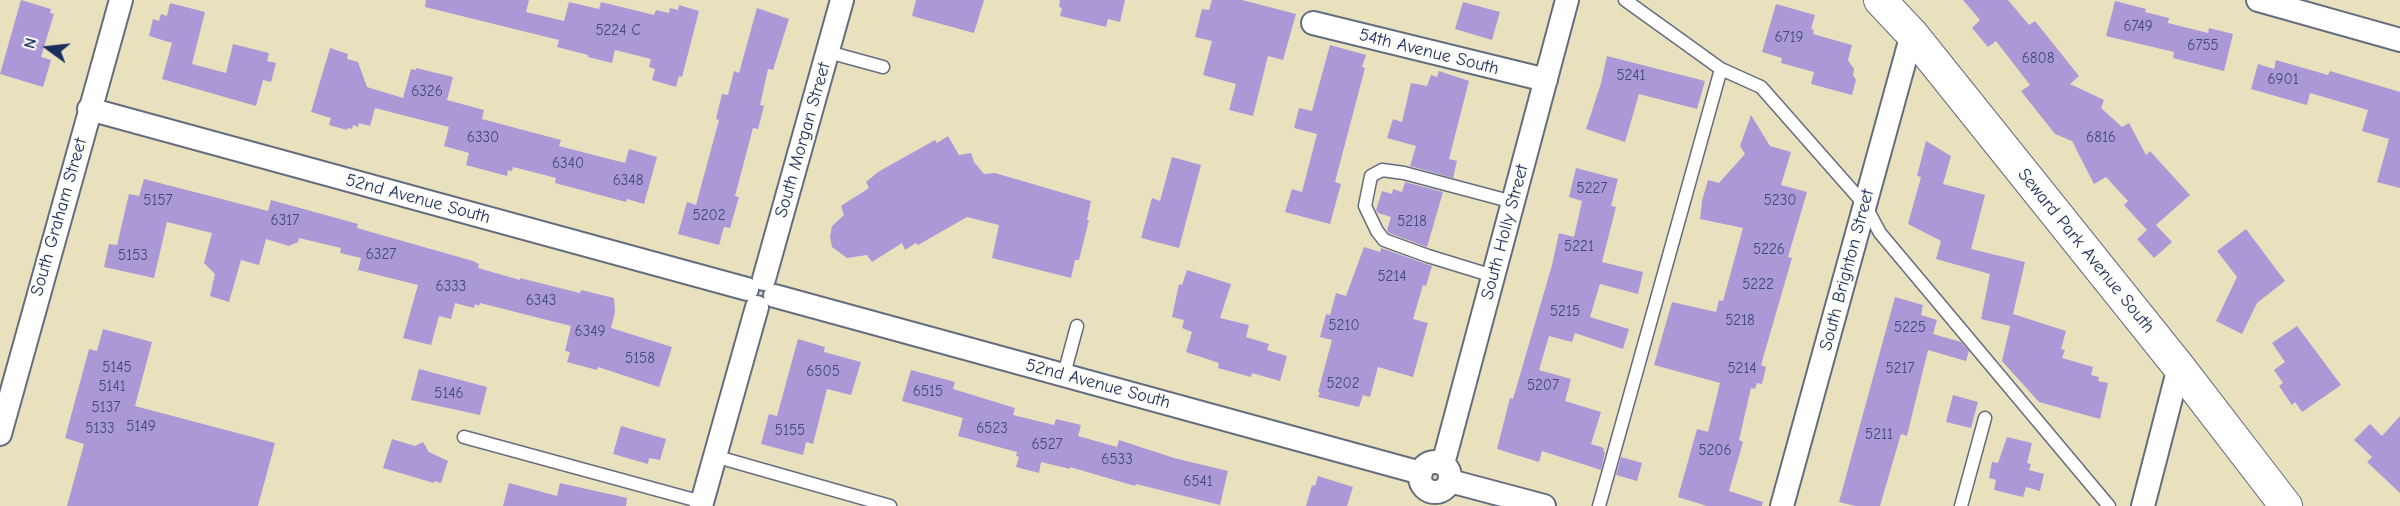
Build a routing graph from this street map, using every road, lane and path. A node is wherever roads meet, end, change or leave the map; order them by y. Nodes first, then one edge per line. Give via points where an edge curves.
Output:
1 (121, 0) edge
2 (842, 0) edge
3 (1567, 0) edge
4 (1625, 0) edge
5 (1880, 0) edge
6 (2258, 0) edge
7 (2283, 3) edge
8 (1313, 23) dead end
9 (1912, 34) junction
10 (2400, 40) edge
11 (828, 52) junction
12 (884, 67) dead end
13 (1720, 69) junction
14 (1546, 80) junction
15 (89, 109) junction
16 (1513, 202) junction
17 (1865, 205) junction
18 (1493, 276) junction
19 (761, 293) junction
20 (1077, 326) dead end
21 (2179, 367) junction
22 (1064, 374) junction
23 (1985, 418) dead end
24 (0, 434) edge
25 (464, 437) dead end
26 (714, 456) junction
27 (1440, 486) edge
28 (701, 504) edge
29 (890, 506) edge
30 (1544, 506) edge
31 (1599, 506) edge
32 (1782, 506) edge
33 (1961, 506) edge
34 (2109, 506) edge
35 (2143, 506) edge
36 (2286, 506) edge

1 - 15 street, South Graham Street
2 - 11 street, South Morgan Street
3 - 14 street, South Holly Street
4 - 13 lane
5 - 9 main road, Seward Park Avenue South
6 - 7 street
7 - 10 street
8 - 14 street, 54th Avenue South
9 - 17 street, South Brighton Street
9 - 21 main road, Seward Park Avenue South
11 - 12 lane
11 - 19 street, South Morgan Street
13 - 17 lane via 1761,87
13 - 31 lane
14 - 16 street, South Holly Street
15 - 19 street, 52nd Avenue South
15 - 24 street, South Graham Street
16 - 18 street, South Holly Street
16 - 18 lane via 1404,173 1382,170 1371,176 1365,206 1384,240
17 - 32 street, South Brighton Street
17 - 34 lane via 1880,233
18 - 27 street, South Holly Street
19 - 22 street, 52nd Avenue South
19 - 26 street, South Morgan Street
20 - 22 lane
21 - 35 street
21 - 36 main road, Seward Park Avenue South
22 - 27 street, 52nd Avenue South via 1421,473 1426,489
23 - 33 lane
25 - 28 lane
26 - 28 street, South Morgan Street
26 - 29 lane
27 - 30 street

